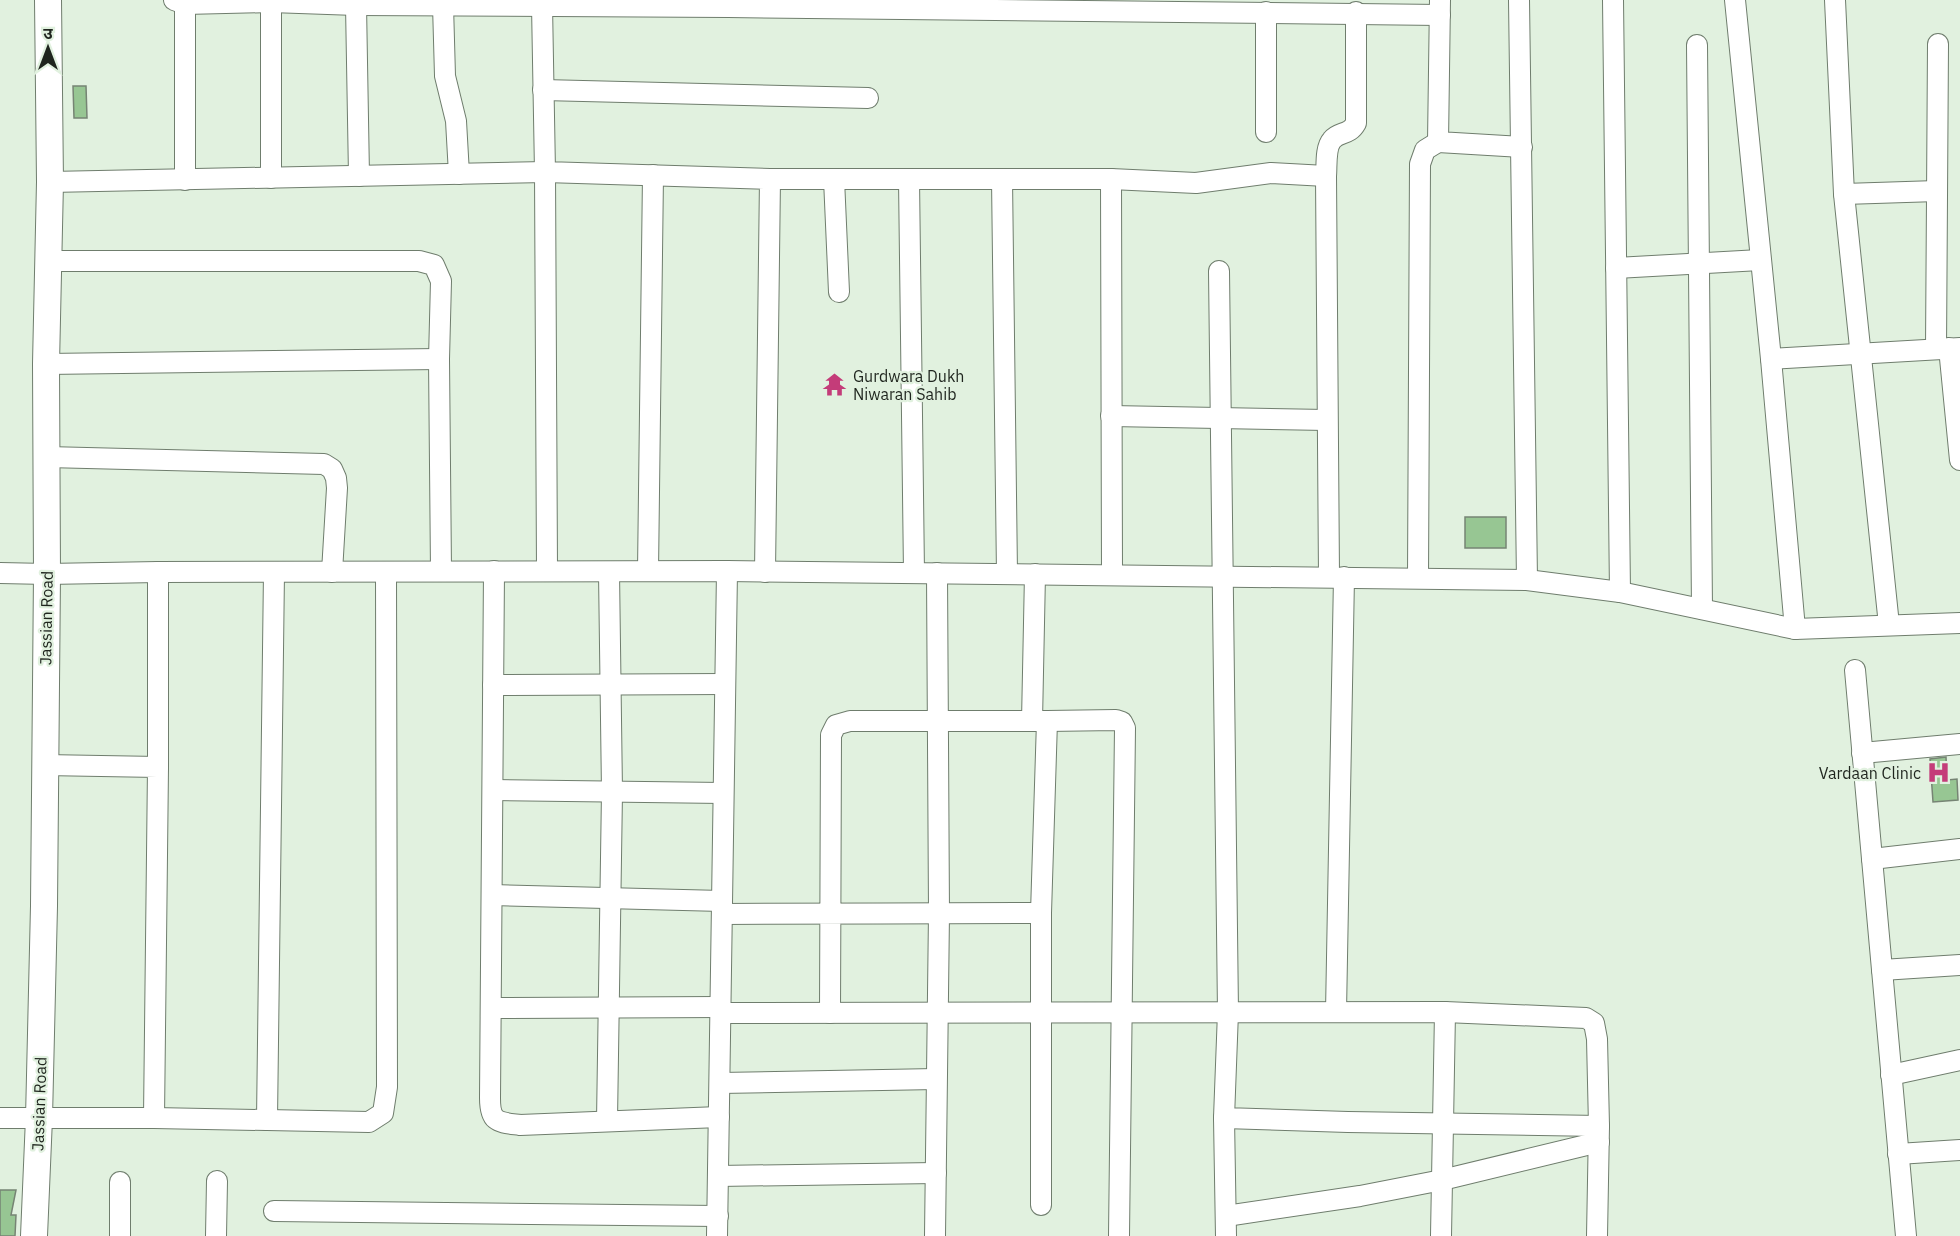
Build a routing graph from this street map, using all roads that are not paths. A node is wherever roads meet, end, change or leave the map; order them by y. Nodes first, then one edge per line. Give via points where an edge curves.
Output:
1 (48, 0) edge
2 (1519, 0) edge
3 (1613, 0) edge
4 (1735, 0) edge
5 (1835, 0) edge
6 (271, 1) edge
7 (180, 2) edge
8 (394, 2) edge
9 (495, 2) edge
10 (642, 3) edge
11 (728, 3) edge
12 (821, 4) edge
13 (873, 4) edge
14 (972, 4) edge
15 (356, 5) junction
16 (443, 5) junction
17 (542, 5) junction
18 (1058, 5) edge
19 (1118, 5) edge
20 (1440, 7) edge
21 (1344, 8) edge
22 (1266, 12) junction
23 (1938, 44) dead end
24 (1697, 45) dead end
25 (543, 90) junction
26 (868, 98) dead end
27 (1266, 132) dead end
28 (1438, 142) junction
29 (1522, 147) junction
30 (545, 172) junction
31 (459, 174) junction
32 (653, 175) junction
33 (359, 176) junction
34 (1326, 176) junction
35 (271, 178) junction
36 (770, 178) junction
37 (834, 178) junction
38 (909, 178) junction
39 (1002, 178) junction
40 (1111, 178) junction
41 (185, 180) junction
42 (50, 182) junction
43 (1937, 191) junction
44 (1844, 194) junction
45 (1761, 260) junction
46 (49, 261) junction
47 (1700, 264) junction
48 (1616, 268) junction
49 (1219, 271) dead end
50 (839, 292) dead end
51 (1948, 348) edge
52 (1862, 352) junction
53 (439, 359) junction
54 (1771, 359) junction
55 (46, 364) junction
56 (1111, 416) junction
57 (1221, 418) junction
58 (1326, 420) junction
59 (47, 457) junction
60 (1960, 460) edge
61 (441, 571) junction
62 (494, 571) junction
63 (547, 571) junction
64 (648, 571) junction
65 (727, 571) junction
66 (158, 572) junction
67 (273, 572) junction
68 (332, 572) junction
69 (609, 572) junction
70 (765, 572) junction
71 (0, 573) edge
72 (386, 573) junction
73 (914, 573) junction
74 (937, 573) junction
75 (1007, 573) junction
76 (47, 574) junction
77 (1035, 574) junction
78 (1112, 575) junction
79 (1223, 575) junction
80 (1337, 577) junction
81 (1418, 578) junction
82 (1527, 580) junction
83 (1620, 592) junction
84 (1702, 609) junction
85 (1960, 623) edge
86 (1889, 625) junction
87 (1795, 629) junction
88 (1855, 670) dead end
89 (725, 684) junction
90 (493, 685) junction
91 (609, 685) junction
92 (939, 721) junction
93 (1039, 721) junction
94 (1960, 744) edge
95 (1862, 753) junction
96 (44, 765) junction
97 (158, 768) junction
98 (493, 790) junction
99 (612, 792) junction
100 (723, 793) junction
101 (1960, 849) edge
102 (1872, 859) junction
103 (492, 895) junction
104 (610, 898) junction
105 (722, 908) junction
106 (939, 913) junction
107 (1041, 913) junction
108 (831, 914) junction
109 (1960, 965) edge
110 (1882, 970) junction
111 (608, 1007) junction
112 (492, 1008) junction
113 (721, 1010) junction
114 (937, 1012) junction
115 (1041, 1012) junction
116 (1121, 1012) junction
117 (1228, 1012) junction
118 (1335, 1012) junction
119 (1445, 1012) junction
120 (830, 1013) junction
121 (1960, 1060) edge
122 (1891, 1075) junction
123 (936, 1079) junction
124 (720, 1083) junction
125 (719, 1117) junction
126 (0, 1118) edge
127 (39, 1118) junction
128 (154, 1118) junction
129 (1224, 1118) junction
130 (267, 1120) junction
131 (607, 1121) junction
132 (1442, 1124) junction
133 (1599, 1134) junction
134 (1960, 1150) edge
135 (1898, 1154) junction
136 (936, 1173) junction
137 (718, 1176) junction
138 (1442, 1180) junction
139 (217, 1181) dead end
140 (120, 1182) dead end
141 (1041, 1205) dead end
142 (274, 1211) dead end
143 (718, 1216) junction
144 (1226, 1226) edge
145 (34, 1236) edge
146 (120, 1236) edge
147 (216, 1236) edge
148 (717, 1236) edge
149 (935, 1236) edge
150 (1119, 1236) edge
151 (1441, 1236) edge
152 (1597, 1236) edge
153 (1906, 1236) edge

1 - 42 street, Jassian Road
2 - 29 street
3 - 48 street
4 - 45 street
5 - 44 street
6 - 7 street
6 - 15 street
6 - 35 street
7 - 41 street
8 - 15 street
8 - 16 street
9 - 16 street
9 - 17 street
10 - 11 street
10 - 17 street
11 - 12 street
12 - 13 street
13 - 14 street
14 - 18 street
15 - 33 street
16 - 31 street via 444,70 456,121
17 - 25 street
18 - 19 street
19 - 22 street
20 - 21 street
20 - 28 street
21 - 22 street
21 - 34 street via 1356,123 1350,132 1331,141
22 - 27 street
23 - 43 street
24 - 47 street
25 - 26 street
25 - 30 street
28 - 29 street
28 - 81 street via 1425,150 1419,164
29 - 82 street
30 - 31 street
30 - 32 street
30 - 63 street
31 - 33 street
32 - 36 street
32 - 64 street
33 - 35 street
34 - 40 street via 1271,173 1196,183
34 - 58 street
35 - 41 street
36 - 37 street
36 - 70 street
37 - 38 street
37 - 50 street
38 - 39 street
38 - 73 street
39 - 40 street
39 - 75 street
40 - 56 street
41 - 42 street
42 - 46 street, Jassian Road
43 - 44 street
43 - 51 street
44 - 52 street
45 - 47 street
45 - 54 street
46 - 53 street via 430,263 437,268 441,281
46 - 55 street, Jassian Road
47 - 48 street
47 - 84 street
48 - 83 street
49 - 57 street
51 - 52 street
51 - 60 street
52 - 54 street
52 - 86 street
53 - 55 street
53 - 61 street
54 - 87 street
55 - 59 street, Jassian Road
56 - 57 street
56 - 78 street
57 - 58 street
57 - 79 street
58 - 80 street
59 - 68 street via 324,464 332,469 336,483
59 - 76 street, Jassian Road
61 - 62 street
61 - 72 street
62 - 63 street
62 - 90 street
63 - 69 street
64 - 65 street
64 - 69 street
65 - 70 street
65 - 89 street
66 - 67 street
66 - 76 street
66 - 97 street
67 - 68 street
67 - 130 street
68 - 72 street
69 - 91 street
70 - 73 street
71 - 76 street
72 - 130 street via 386,1100 383,1113 369,1122
73 - 74 street
74 - 75 street
74 - 92 street
75 - 77 street
76 - 96 street, Jassian Road
77 - 78 street
77 - 93 street
78 - 79 street
79 - 80 street
79 - 117 street
80 - 81 street
80 - 118 street
81 - 82 street
82 - 83 street
83 - 84 street
84 - 87 street
85 - 86 street
86 - 87 street
88 - 95 street
89 - 91 street
89 - 100 street
90 - 91 street
90 - 98 street
91 - 99 street
92 - 93 street
92 - 106 street
92 - 108 street via 850,721 833,729
93 - 107 street
93 - 116 street via 1116,720 1125,728
94 - 95 street
95 - 102 street
96 - 97 street
96 - 127 street, Jassian Road
97 - 128 street
98 - 99 street
98 - 103 street
99 - 100 street
99 - 104 street
100 - 105 street
101 - 102 street
102 - 110 street
103 - 104 street
103 - 112 street
104 - 105 street
104 - 111 street
105 - 108 street
105 - 113 street
106 - 107 street
106 - 108 street
106 - 114 street
107 - 115 street
108 - 120 street
109 - 110 street
110 - 122 street
111 - 112 street
111 - 113 street
111 - 131 street
112 - 131 street via 490,1107 497,1122 520,1125
113 - 120 street
113 - 124 street
114 - 115 street
114 - 120 street
114 - 123 street
115 - 116 street
115 - 141 street
116 - 117 street
116 - 150 street
117 - 118 street
117 - 129 street
118 - 119 street
119 - 132 street
119 - 133 street via 1576,1017 1594,1023
121 - 122 street
122 - 135 street
123 - 124 street
123 - 136 street
124 - 125 street
125 - 131 street
125 - 137 street
126 - 127 street
127 - 128 street
127 - 145 street, Jassian Road
128 - 130 street
129 - 132 street
129 - 144 street
132 - 133 street
132 - 138 street
133 - 138 street
133 - 152 street
134 - 135 street
135 - 153 street
136 - 137 street
136 - 149 street
137 - 143 street
138 - 144 street
138 - 151 street
139 - 147 street
140 - 146 street
142 - 143 street
143 - 148 street

